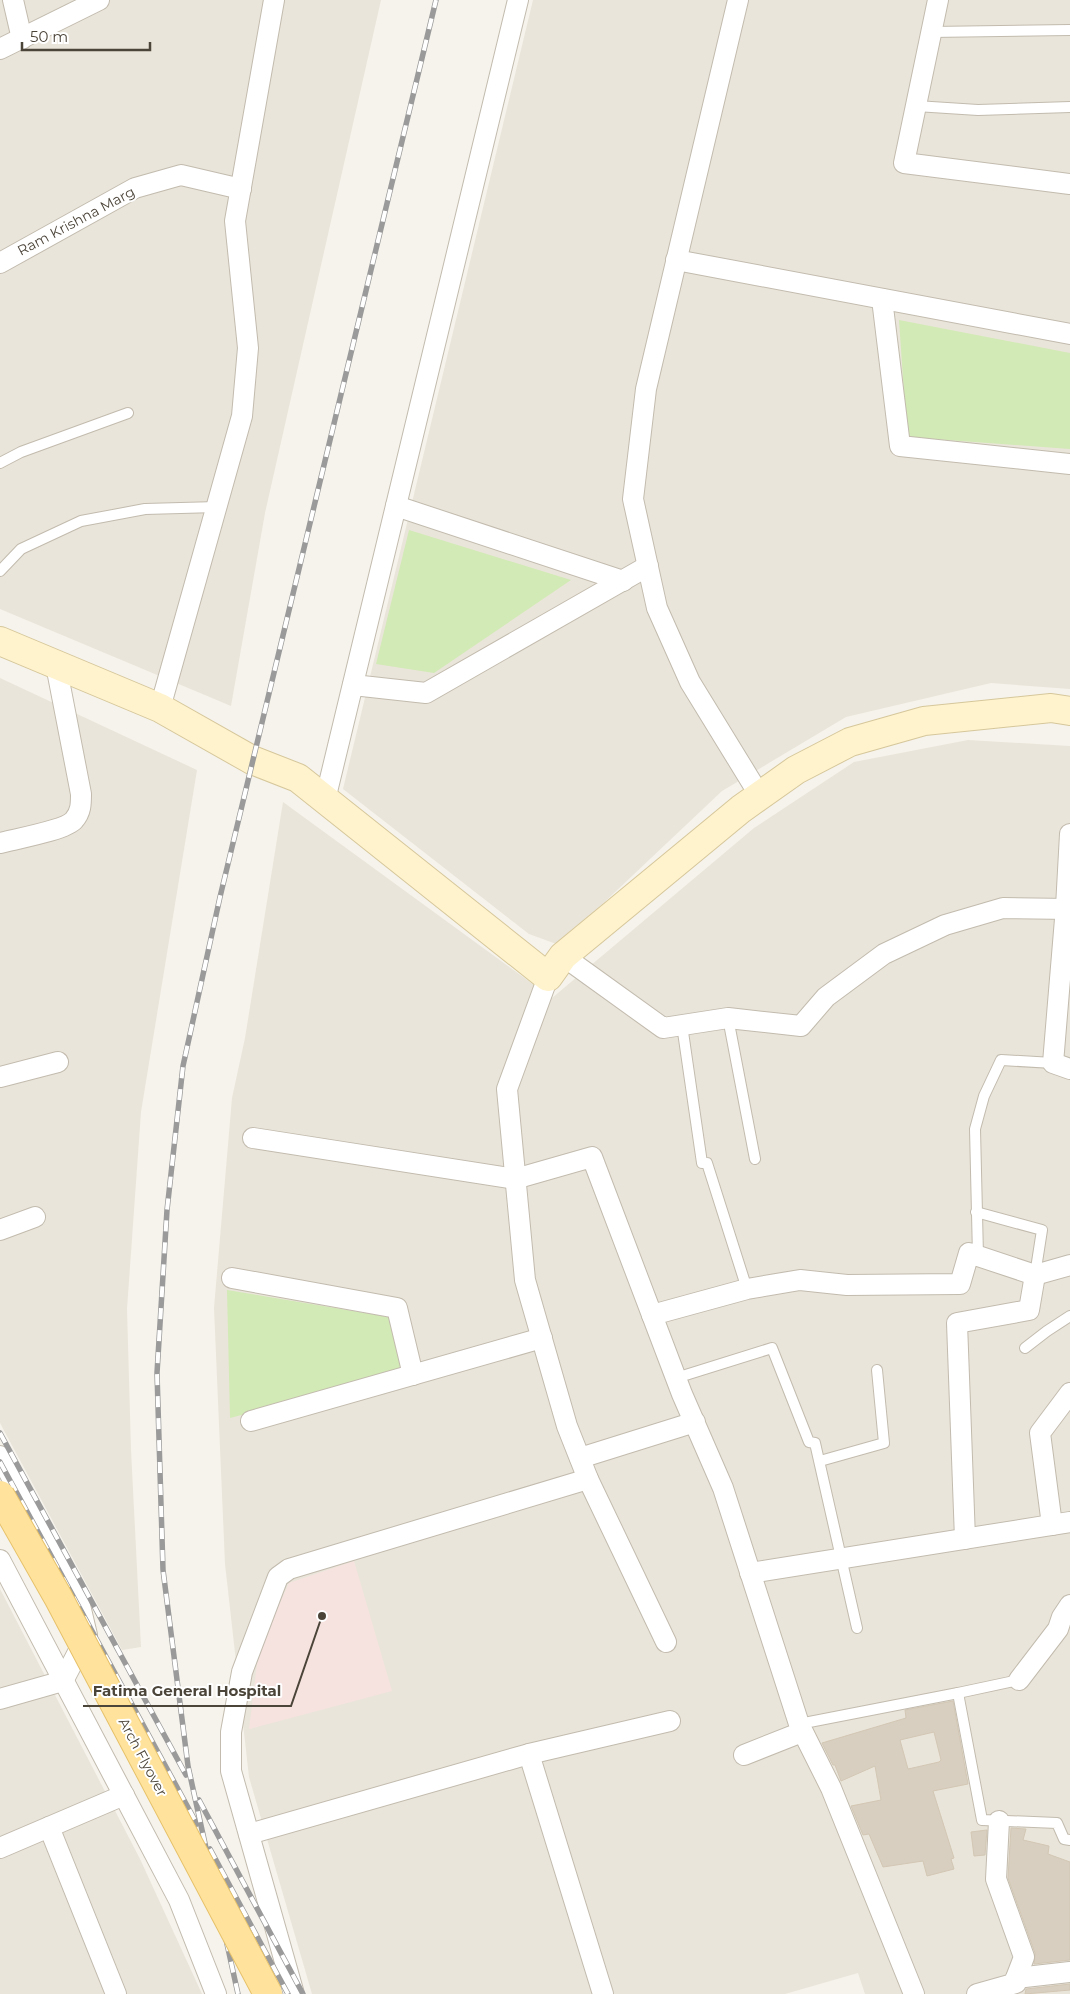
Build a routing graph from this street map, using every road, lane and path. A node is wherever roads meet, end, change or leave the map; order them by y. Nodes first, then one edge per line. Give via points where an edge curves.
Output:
1 (13, 0) edge
2 (99, 0) edge
3 (274, 0) edge
4 (518, 0) edge
5 (738, 0) edge
6 (938, 0) edge
7 (1070, 30) edge
8 (931, 32) junction
9 (22, 38) junction
10 (0, 49) edge
11 (916, 106) junction
12 (1070, 107) edge
13 (1070, 184) edge
14 (241, 188) junction
15 (676, 260) junction
16 (0, 263) edge
17 (882, 299) junction
18 (1070, 334) edge
19 (128, 413) dead end
20 (0, 463) edge
21 (1070, 464) edge
22 (396, 506) junction
23 (217, 507) junction
24 (648, 566) junction
25 (0, 571) edge
26 (623, 581) junction
27 (0, 642) edge
28 (56, 665) junction
29 (353, 685) junction
30 (160, 708) junction
31 (1070, 711) edge
32 (760, 796) junction
33 (325, 800) junction
34 (1070, 834) edge
35 (0, 843) edge
36 (1068, 908) edge
37 (555, 967) junction
38 (728, 1018) junction
39 (682, 1025) junction
40 (58, 1062) dead end
41 (1061, 1066) edge
42 (0, 1077) edge
43 (253, 1138) dead end
44 (755, 1159) dead end
45 (515, 1179) junction
46 (976, 1212) junction
47 (35, 1217) dead end
48 (0, 1230) edge
49 (978, 1256) junction
50 (1070, 1265) edge
51 (1036, 1275) junction
52 (232, 1278) dead end
53 (747, 1289) junction
54 (652, 1315) junction
55 (1070, 1316) edge
56 (542, 1338) junction
57 (1025, 1348) dead end
58 (877, 1370) dead end
59 (413, 1375) junction
60 (676, 1378) junction
61 (1070, 1393) edge
62 (250, 1421) dead end
63 (694, 1422) junction
64 (0, 1456) edge
65 (580, 1458) junction
66 (820, 1461) junction
67 (588, 1479) junction
68 (0, 1495) edge
69 (1061, 1524) edge
70 (965, 1539) junction
71 (842, 1558) junction
72 (0, 1560) edge
73 (750, 1573) junction
74 (1070, 1605) edge
75 (857, 1628) dead end
76 (1064, 1630) edge
77 (666, 1642) dead end
78 (1018, 1680) joint
79 (63, 1681) junction
80 (958, 1693) junction
81 (0, 1700) edge
82 (670, 1722) dead end
83 (801, 1728) junction
84 (529, 1754) junction
85 (744, 1755) dead end
86 (124, 1796) junction
87 (999, 1821) junction
88 (49, 1827) junction
89 (249, 1834) junction
90 (1070, 1840) edge
91 (0, 1848) edge
92 (1070, 1972) edge
93 (1018, 1985) edge
94 (116, 1994) edge
95 (216, 1994) edge
96 (268, 1994) edge
97 (294, 1994) edge
98 (603, 1994) edge
99 (914, 1994) edge
100 (977, 1994) edge

1 - 9 street
2 - 9 street
3 - 14 street
4 - 22 street
5 - 15 street
6 - 8 street
7 - 8 lane
8 - 11 street
9 - 10 street
11 - 12 lane via 978,110
11 - 13 street via 904,163
14 - 16 street, Ram Krishna Marg via 181,175 135,188
14 - 23 street via 235,221 248,348 242,416
15 - 17 street
15 - 24 street via 646,389 632,500
17 - 18 street
17 - 21 street via 900,446
19 - 20 lane via 21,452
22 - 26 street
22 - 29 street
23 - 25 lane via 145,509 81,521 21,549
23 - 30 street
24 - 26 street
24 - 32 street via 657,608 690,682
26 - 29 street via 426,693
27 - 28 street
28 - 30 street
28 - 35 street via 81,794 81,809 74,821
29 - 33 street
30 - 33 street via 252,760 298,778
31 - 32 street via 1051,708 924,721 850,742 796,770
32 - 37 street
33 - 37 street
34 - 36 street
36 - 38 street via 1003,908 945,925 884,954 826,997 801,1026
36 - 41 street
37 - 39 street via 663,1028
37 - 45 street via 507,1089
38 - 39 street
38 - 44 lane
39 - 53 lane via 702,1163 707,1163
40 - 42 street
41 - 46 lane via 1001,1060 984,1096 975,1129
43 - 45 street
45 - 54 street via 592,1158
45 - 56 street via 525,1280
46 - 49 lane
46 - 51 lane via 1042,1230
47 - 48 street
49 - 51 street
49 - 53 street via 969,1253 960,1284 847,1285 800,1280
50 - 51 street
51 - 70 street via 1029,1310 958,1323
52 - 59 street via 397,1308
53 - 54 street
54 - 60 street
55 - 57 lane
56 - 59 street
56 - 65 street via 567,1426
58 - 66 lane via 884,1443
59 - 62 street
60 - 63 street
60 - 66 lane via 772,1348 809,1442 815,1443
61 - 69 street via 1040,1432
63 - 65 street
63 - 73 street via 723,1488
64 - 79 street via 80,1601 87,1635
65 - 67 street
66 - 71 lane
67 - 77 street
67 - 89 street via 289,1569 278,1577 242,1672 231,1732 231,1771
68 - 96 main road, Arch Flyover, bridge via 58,1597
69 - 70 street
70 - 71 street
71 - 73 street
71 - 75 lane
72 - 79 street
73 - 83 street
74 - 76 street via 1062,1617
76 - 78 street
78 - 80 lane
79 - 81 street
79 - 86 street
80 - 83 lane
80 - 87 lane via 982,1820
82 - 84 street
83 - 85 street
83 - 99 street via 831,1788
84 - 89 street
84 - 98 street
86 - 88 street
86 - 95 street via 179,1900
87 - 90 lane via 1057,1823 1064,1839
87 - 93 street via 996,1879 1024,1957
88 - 91 street
88 - 94 street
89 - 97 street
92 - 93 street
93 - 100 street

